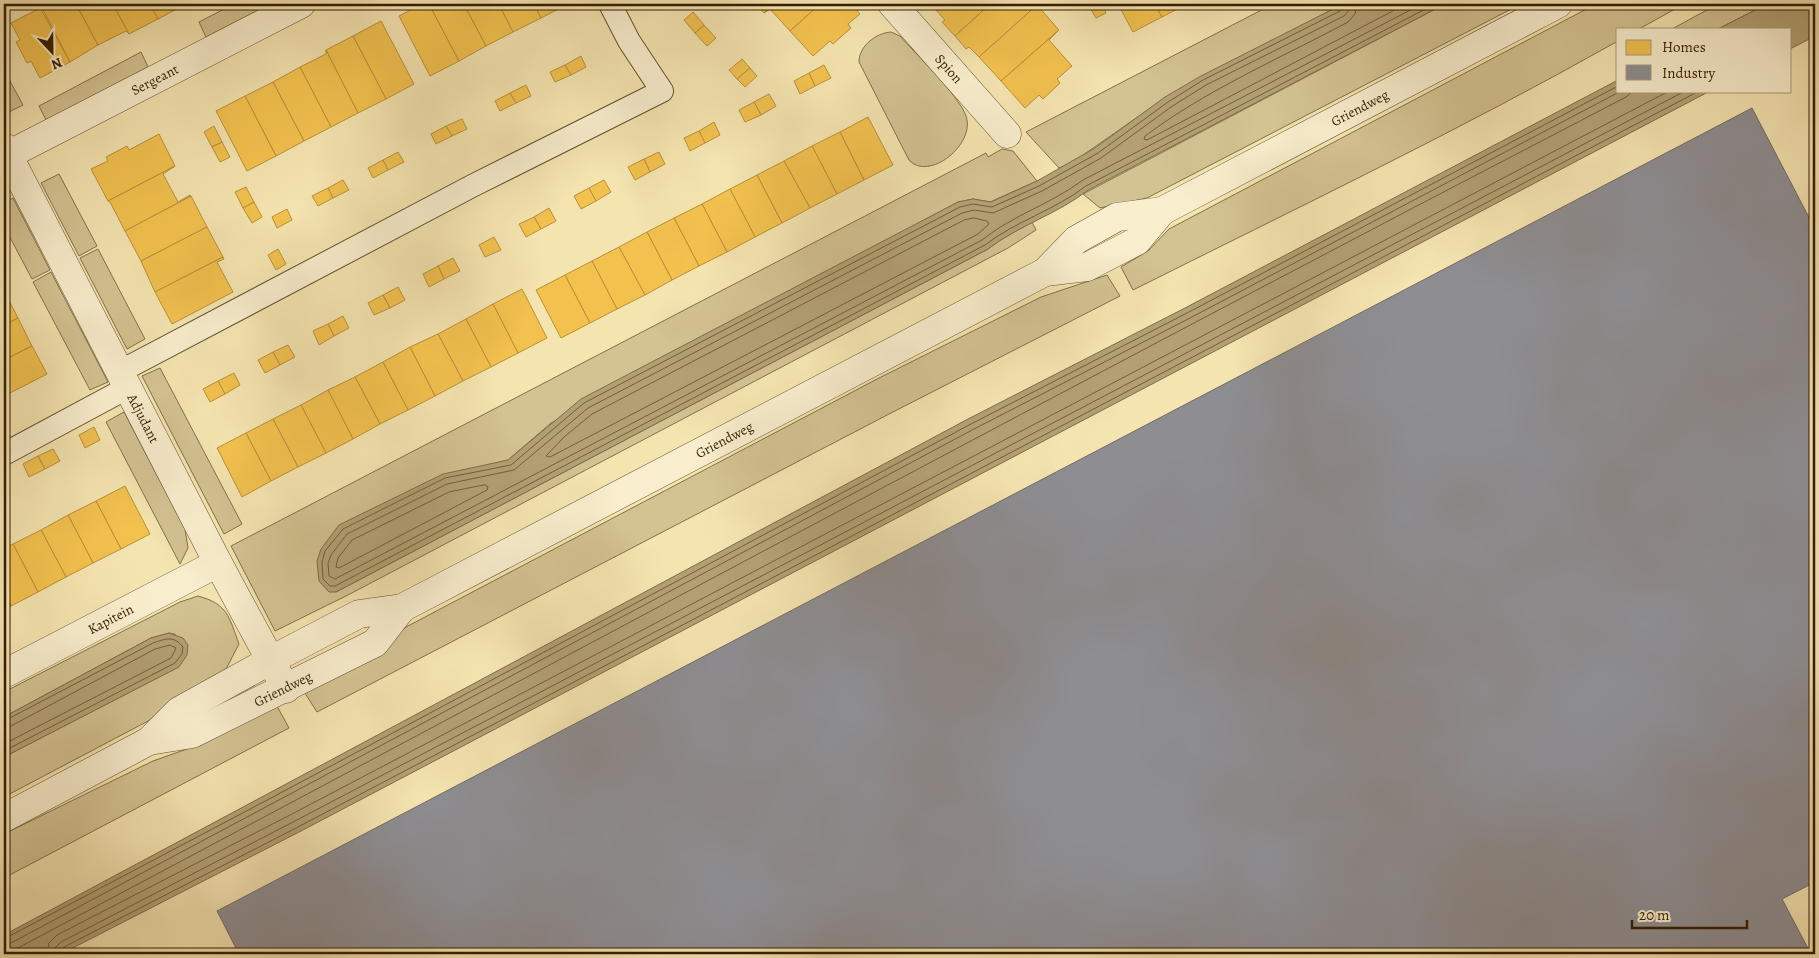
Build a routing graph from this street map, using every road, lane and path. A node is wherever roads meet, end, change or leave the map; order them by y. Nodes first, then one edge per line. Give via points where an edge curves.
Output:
1 (301, 4) edge
2 (610, 4) edge
3 (892, 4) edge
4 (1558, 4) edge
5 (1007, 134) dead end
6 (6, 151) edge
7 (123, 380) junction
8 (4, 454) edge
9 (218, 563) junction
10 (402, 608) junction
11 (271, 660) junction
12 (4, 674) edge
13 (286, 689) junction
14 (149, 742) junction
15 (4, 818) edge

1 - 6 street, Sergeant
2 - 7 lane via 629,41 662,91 474,185
3 - 5 street, Spion
4 - 10 street, Griendweg via 1162,211 1138,241 1087,267 1045,272
6 - 7 street, Adjudant
7 - 8 lane
7 - 9 street, Adjudant
9 - 11 street, Adjudant
9 - 12 street, Kapitein
10 - 11 street, Griendweg via 359,614
10 - 13 street, Griendweg via 375,643
11 - 13 street, Adjudant
11 - 14 street, Griendweg via 179,711
13 - 14 street, Griendweg via 192,734
14 - 15 street, Griendweg

